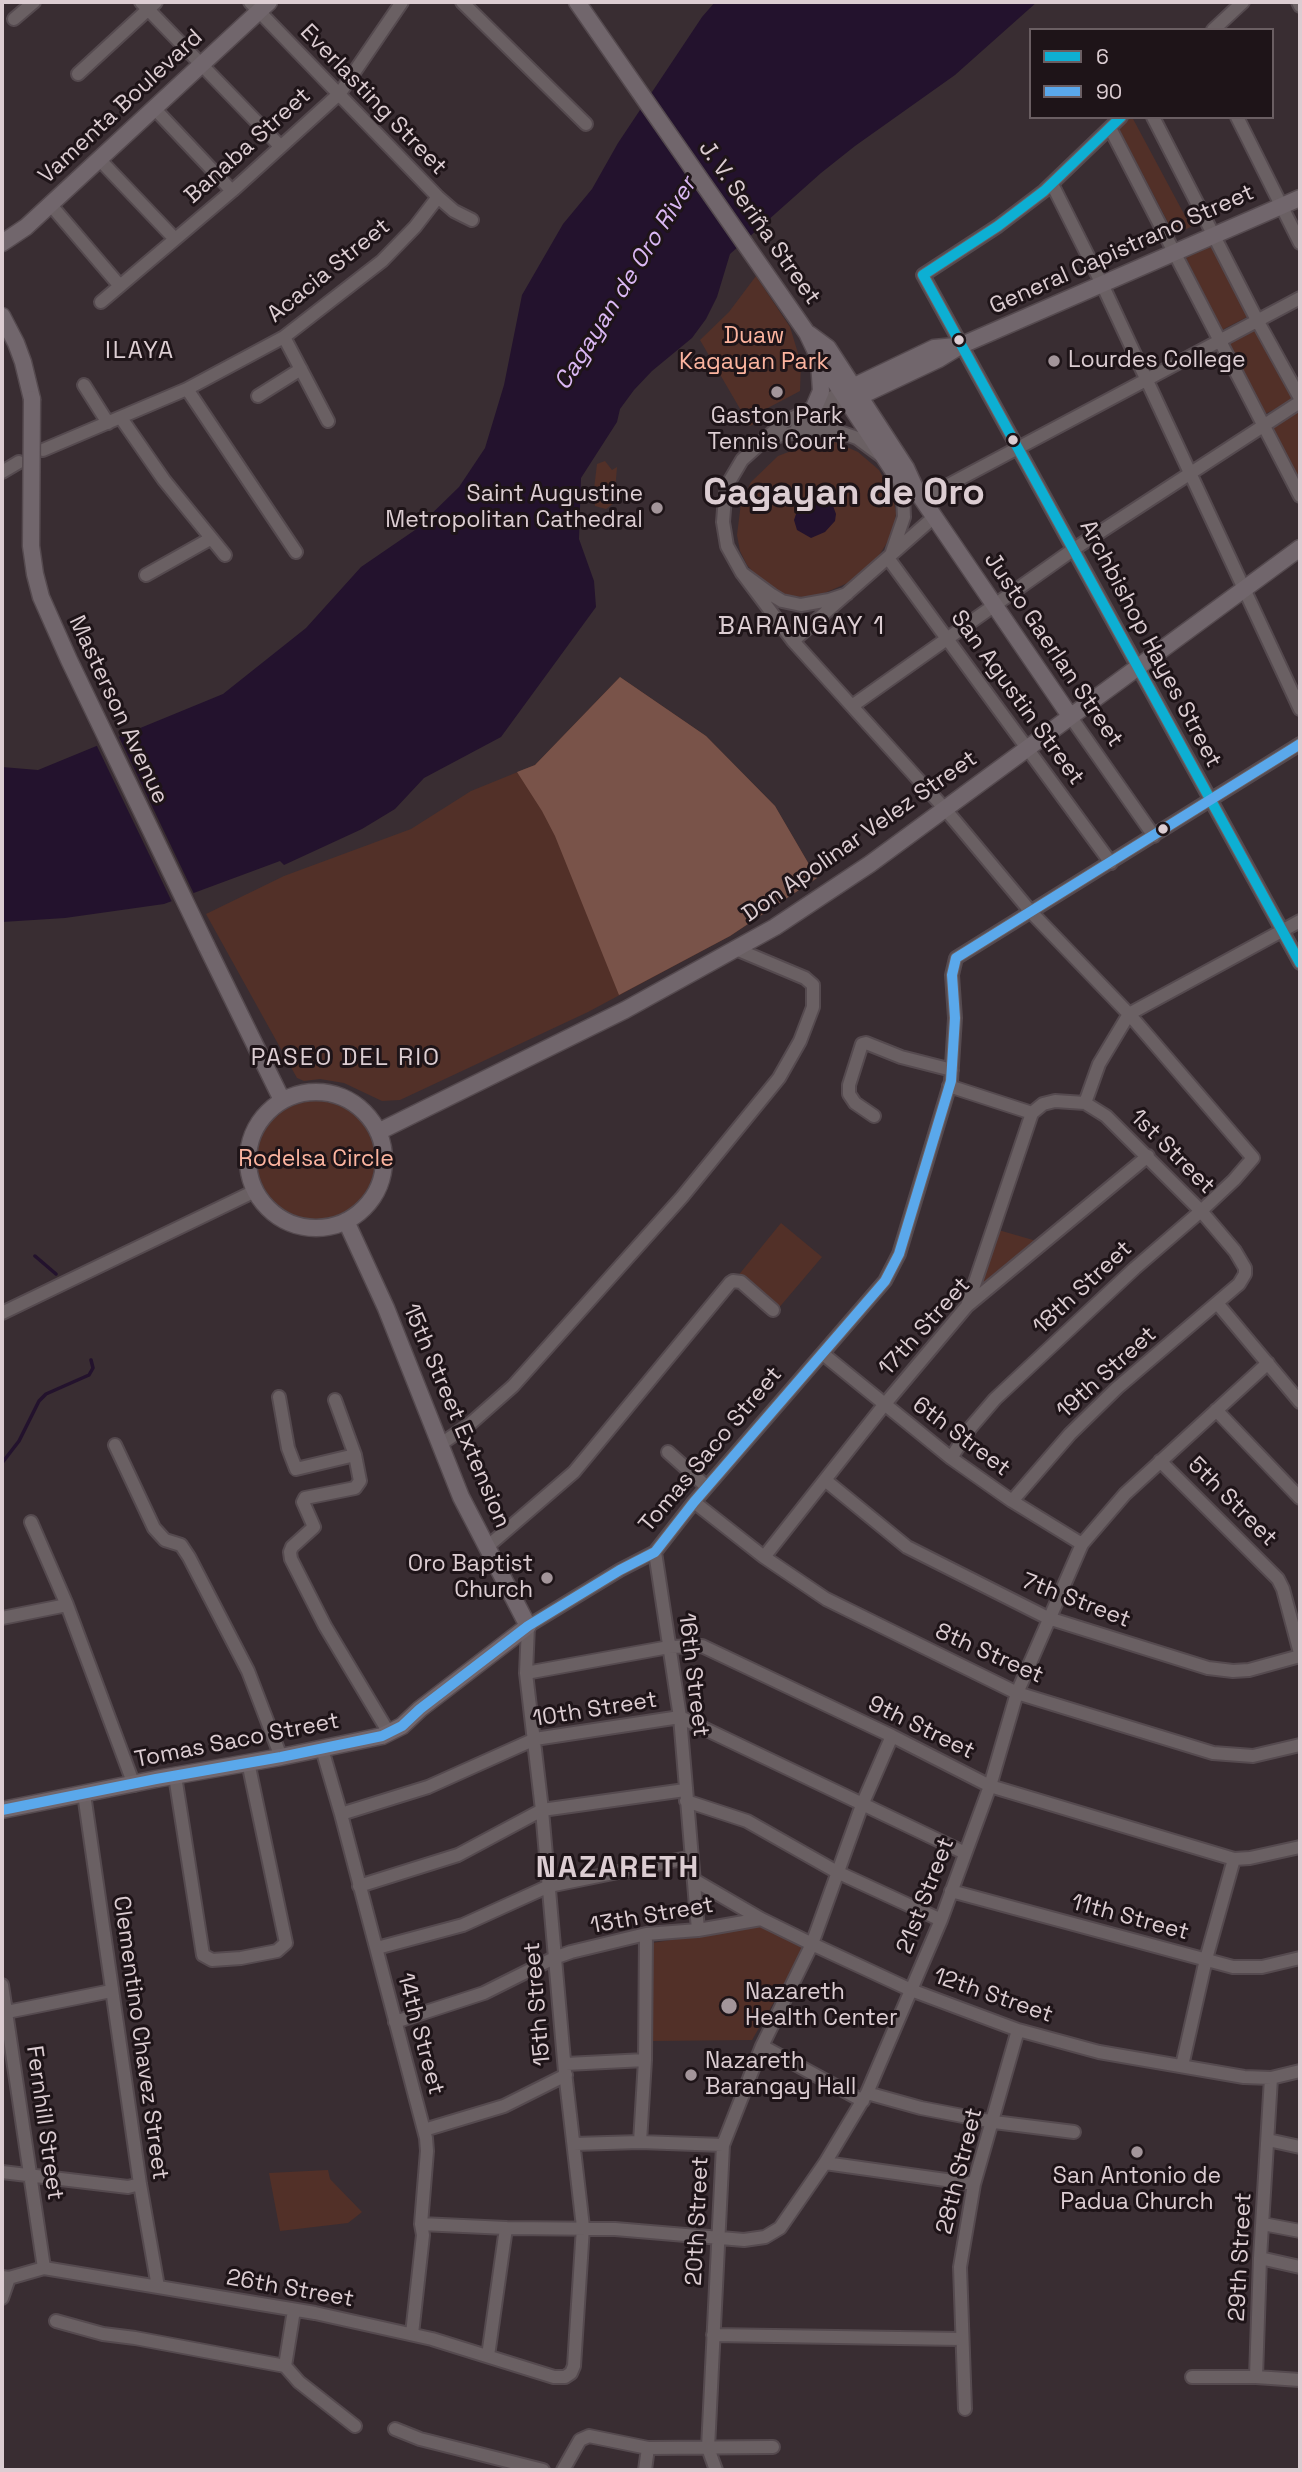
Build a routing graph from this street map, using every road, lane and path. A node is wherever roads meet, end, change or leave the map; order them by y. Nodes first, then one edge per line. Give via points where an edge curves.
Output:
1 (34, 2) edge
2 (402, 2) edge
3 (462, 2) edge
4 (577, 2) edge
5 (1243, 2) edge
6 (149, 4) edge
7 (259, 5) edge
8 (14, 19) dead end
9 (1215, 28) edge
10 (201, 64) junction
11 (78, 74) dead end
12 (340, 93) junction
13 (154, 108) junction
14 (1119, 119) edge
15 (1154, 119) edge
16 (1238, 119) edge
17 (586, 124) dead end
18 (1110, 128) junction
19 (280, 146) junction
20 (99, 159) junction
21 (1052, 184) junction
22 (232, 191) junction
23 (438, 197) junction
24 (1300, 198) edge
25 (50, 204) junction
26 (1282, 206) junction
27 (472, 220) dead end
28 (1213, 235) junction
29 (174, 239) junction
30 (2, 243) edge
31 (1300, 243) edge
32 (1174, 252) junction
33 (1102, 284) junction
34 (120, 286) junction
35 (1300, 298) edge
36 (100, 302) dead end
37 (2, 316) edge
38 (1257, 320) junction
39 (807, 333) junction
40 (284, 337) junction
41 (1220, 342) junction
42 (962, 345) junction
43 (818, 356) junction
44 (301, 369) junction
45 (1148, 381) junction
46 (84, 385) dead end
47 (187, 389) junction
48 (850, 394) junction
49 (258, 396) dead end
50 (1300, 400) edge
51 (814, 405) junction
52 (121, 418) junction
53 (328, 421) dead end
54 (108, 423) junction
55 (1264, 426) junction
56 (788, 433) junction
57 (763, 441) junction
58 (1018, 447) junction
59 (43, 450) dead end
60 (886, 460) junction
61 (19, 462) dead end
62 (2, 472) edge
63 (1191, 474) junction
64 (896, 475) junction
65 (919, 494) junction
66 (1300, 496) edge
67 (934, 517) junction
68 (210, 539) junction
69 (1300, 548) edge
70 (1074, 549) junction
71 (296, 552) dead end
72 (225, 555) dead end
73 (888, 558) junction
74 (742, 573) junction
75 (146, 575) dead end
76 (1244, 588) junction
77 (847, 594) junction
78 (994, 605) junction
79 (947, 638) junction
80 (793, 641) junction
81 (1138, 665) junction
82 (1055, 693) junction
83 (1091, 700) junction
84 (852, 706) junction
85 (1300, 709) edge
86 (1070, 716) junction
87 (1300, 744) edge
88 (1028, 747) junction
89 (1211, 801) junction
90 (945, 809) junction
91 (1154, 836) junction
92 (1111, 863) junction
93 (1031, 912) junction
94 (1300, 921) edge
95 (1283, 930) junction
96 (736, 950) junction
97 (1300, 963) edge
98 (1129, 1014) junction
99 (952, 1070) junction
100 (949, 1086) junction
101 (282, 1100) junction
102 (1085, 1103) junction
103 (1032, 1113) junction
104 (874, 1115) dead end
105 (378, 1132) junction
106 (1148, 1156) junction
107 (254, 1191) junction
108 (1201, 1211) junction
109 (346, 1221) junction
110 (1239, 1284) joint
111 (1217, 1303) junction
112 (967, 1306) junction
113 (773, 1310) dead end
114 (2, 1313) edge
115 (823, 1354) junction
116 (1268, 1363) junction
117 (279, 1397) dead end
118 (335, 1400) dead end
119 (1300, 1402) edge
120 (884, 1405) junction
121 (1216, 1410) junction
122 (441, 1444) junction
123 (115, 1445) dead end
124 (668, 1452) dead end
125 (355, 1455) junction
126 (951, 1458) junction
127 (1160, 1461) junction
128 (825, 1480) junction
129 (707, 1487) junction
130 (1300, 1498) edge
131 (1012, 1501) junction
132 (694, 1502) junction
133 (31, 1522) dead end
134 (1082, 1544) junction
135 (487, 1547) junction
136 (655, 1552) junction
137 (764, 1557) junction
138 (67, 1605) junction
139 (2, 1618) edge
140 (1048, 1618) junction
141 (528, 1626) junction
142 (669, 1647) junction
143 (1300, 1655) edge
144 (526, 1673) junction
145 (1017, 1693) junction
146 (680, 1717) junction
147 (388, 1733) junction
148 (892, 1736) junction
149 (535, 1738) junction
150 (1300, 1745) edge
151 (322, 1749) junction
152 (281, 1757) junction
153 (247, 1762) junction
154 (175, 1776) junction
155 (134, 1785) junction
156 (990, 1786) junction
157 (84, 1794) junction
158 (686, 1795) junction
159 (862, 1805) junction
160 (2, 1810) edge
161 (542, 1810) junction
162 (341, 1814) junction
163 (1300, 1847) edge
164 (965, 1853) junction
165 (692, 1857) junction
166 (1234, 1859) junction
167 (837, 1872) junction
168 (694, 1880) junction
169 (359, 1886) junction
170 (549, 1886) junction
171 (951, 1891) junction
172 (761, 1919) junction
173 (941, 1920) junction
174 (698, 1930) junction
175 (646, 1934) junction
176 (812, 1944) junction
177 (377, 1948) junction
178 (554, 1958) junction
179 (1300, 1958) edge
180 (1206, 1959) junction
181 (2, 1985) edge
182 (911, 1990) junction
183 (111, 1991) junction
184 (4, 2012) edge
185 (395, 2022) junction
186 (1018, 2030) junction
187 (762, 2046) junction
188 (645, 2060) junction
189 (1182, 2066) junction
190 (566, 2069) junction
191 (1300, 2071) edge
192 (1271, 2078) junction
193 (865, 2097) junction
194 (993, 2122) junction
195 (424, 2130) junction
196 (1074, 2132) dead end
197 (1268, 2140) junction
198 (640, 2142) junction
199 (574, 2144) junction
200 (723, 2146) junction
201 (1300, 2147) edge
202 (825, 2163) junction
203 (2, 2172) edge
204 (30, 2177) junction
205 (974, 2184) junction
206 (140, 2185) junction
207 (421, 2224) junction
208 (1263, 2224) junction
209 (583, 2227) junction
210 (506, 2228) junction
211 (1300, 2231) edge
212 (717, 2239) junction
213 (1260, 2258) junction
214 (1300, 2266) edge
215 (44, 2268) junction
216 (5, 2277) edge
217 (158, 2287) junction
218 (2, 2298) edge
219 (294, 2310) junction
220 (57, 2321) dead end
221 (412, 2334) junction
222 (713, 2335) junction
223 (961, 2339) junction
224 (488, 2356) junction
225 (285, 2366) junction
226 (568, 2376) joint
227 (1192, 2377) dead end
228 (1256, 2377) junction
229 (1300, 2380) edge
230 (965, 2409) dead end
231 (355, 2426) dead end
232 (395, 2429) dead end
233 (773, 2447) dead end
234 (648, 2448) junction
235 (708, 2448) junction
236 (543, 2470) edge
237 (563, 2470) edge
238 (645, 2470) edge
239 (716, 2470) edge

1 - 8 street
2 - 12 street, Banaba Street
3 - 17 street
4 - 39 main road, J. V. Seriña Street
5 - 9 street
6 - 10 street
6 - 11 street
7 - 10 main road, Vamenta Boulevard
7 - 12 street, Everlasting Street
10 - 13 main road, Vamenta Boulevard
10 - 19 street
12 - 19 street, Banaba Street
12 - 23 street, Everlasting Street
13 - 20 main road, Vamenta Boulevard
13 - 22 street
14 - 18 street
15 - 28 street
16 - 26 street
18 - 21 street
18 - 32 street
19 - 22 street, Banaba Street
20 - 25 main road, Vamenta Boulevard
20 - 29 street
21 - 33 street
21 - 42 street, Archbishop Hayes Street via 923,275
22 - 29 street, Banaba Street
23 - 27 street, Everlasting Street
23 - 40 street, Acacia Street via 382,261
24 - 26 main road, General Capistrano Street
25 - 30 main road, Vamenta Boulevard
25 - 34 street
26 - 28 main road, General Capistrano Street
26 - 31 street
28 - 32 main road, General Capistrano Street
28 - 38 street
29 - 34 street, Banaba Street
32 - 33 main road, General Capistrano Street
32 - 41 street
33 - 42 main road, General Capistrano Street
33 - 45 street
34 - 36 street, Banaba Street
35 - 38 street
37 - 101 main road, Masterson Avenue, bridge via 23,362 32,399 31,546 41,597
38 - 41 street
38 - 50 street
39 - 43 main road, J. V. Seriña Street
39 - 48 main road, J. V. Seriña Street via 828,348
40 - 44 street
40 - 47 street, Acacia Street
41 - 45 street
41 - 55 street
42 - 48 main road, General Capistrano Street via 939,359
42 - 58 street, Archbishop Hayes Street
43 - 48 main road, J. V. Seriña Street
43 - 51 main road via 821,391
44 - 49 street
44 - 53 street
45 - 58 street
45 - 63 street
46 - 54 street
47 - 52 street, Acacia Street
47 - 71 street
48 - 51 street
48 - 56 street
48 - 60 main road, Justo Gaerlan Street
48 - 65 main road, Justo Gaerlan Street via 906,468
50 - 55 street
51 - 57 street
52 - 54 street, Acacia Street
52 - 68 street
54 - 59 street, Acacia Street
55 - 63 street
55 - 66 street
56 - 57 street
56 - 60 street via 810,429 843,433
57 - 74 street via 737,467 725,497 724,534
58 - 65 street
58 - 70 street, Archbishop Hayes Street
60 - 64 main road, Justo Gaerlan Street
61 - 62 street
63 - 70 street
63 - 76 street
64 - 65 main road, Justo Gaerlan Street
64 - 73 street via 904,517
65 - 67 main road, Justo Gaerlan Street
67 - 73 street
67 - 78 main road, Justo Gaerlan Street
68 - 72 street
68 - 75 street
69 - 76 main road, Don Apolinar Velez Street
70 - 78 street
70 - 81 street, Archbishop Hayes Street
73 - 77 street
73 - 79 street, San Agustin Street
74 - 77 street via 772,596 793,603 812,604
74 - 80 street
76 - 81 main road, Don Apolinar Velez Street
76 - 85 street
77 - 80 street
78 - 79 street
78 - 82 main road, Justo Gaerlan Street
79 - 84 street
79 - 88 street, San Agustin Street
80 - 84 street
81 - 83 main road, Don Apolinar Velez Street
81 - 89 street, Archbishop Hayes Street
82 - 83 main road
82 - 86 main road, Justo Gaerlan Street
83 - 86 main road, Don Apolinar Velez Street
84 - 90 street
86 - 88 main road, Don Apolinar Velez Street
86 - 91 street, Justo Gaerlan Street
87 - 89 street
88 - 90 main road, Don Apolinar Velez Street
88 - 92 street, San Agustin Street
89 - 91 street
89 - 95 street, Archbishop Hayes Street
90 - 93 street
90 - 96 main road, Don Apolinar Velez Street via 821,897
91 - 92 street
92 - 93 street
93 - 98 street
93 - 99 street, Tomas Saco Street via 954,963
94 - 95 street
95 - 97 street, Archbishop Hayes Street
95 - 98 street
96 - 105 main road, Don Apolinar Velez Street
96 - 122 street via 813,985 813,1007 779,1078 682,1197 513,1386
98 - 102 street via 1099,1064
98 - 108 street, 18th Street via 1253,1158
99 - 100 street, Tomas Saco Street
99 - 104 street via 862,1044 849,1094
100 - 103 street
100 - 115 street, Tomas Saco Street via 900,1254 885,1281
101 - 105 main road via 312,1092 341,1096 365,1113
101 - 107 main road via 259,1121 250,1140 247,1161
102 - 103 street via 1049,1102
102 - 106 street, 1st Street via 1104,1114
103 - 112 street
105 - 109 main road via 384,1158 381,1179 373,1198
106 - 108 street, 1st Street
106 - 112 street, 17th Street
107 - 109 main road via 269,1211 298,1226 318,1228
107 - 114 street
108 - 110 street, 1st Street via 1243,1261 1245,1275
108 - 126 street, 18th Street via 995,1399
109 - 122 main road, 15th Street Extension
110 - 111 street, 19th Street
111 - 116 street
111 - 131 street, 19th Street via 1117,1388
112 - 120 street, 17th Street
113 - 135 street via 741,1282 730,1283 575,1472
115 - 120 street, 6th Street
115 - 129 street, Tomas Saco Street
116 - 119 street
116 - 121 street, 21st Street
117 - 125 street via 296,1469
118 - 125 street
120 - 126 street, 6th Street
120 - 128 street, 17th Street
121 - 127 street, 21st Street
121 - 130 street
122 - 135 main road, 15th Street Extension
123 - 152 street via 161,1538 185,1549 248,1671
124 - 129 street
125 - 147 street via 360,1481 355,1488 305,1498 314,1527 292,1547 291,1559
126 - 131 street, 6th Street
127 - 134 street, 21st Street
127 - 143 street, 5th Street via 1278,1579
128 - 137 street, 17th Street
128 - 140 street, 7th Street via 907,1547
129 - 132 street, Tomas Saco Street
131 - 134 street, 6th Street
132 - 136 street, Tomas Saco Street
132 - 137 street, 8th Street
133 - 138 street
134 - 140 street, 21st Street
135 - 141 main road, 15th Street Extension
136 - 141 street, Tomas Saco Street
136 - 142 street, 16th Street
137 - 145 street, 8th Street via 826,1599
138 - 139 street
138 - 155 street
140 - 143 street, 7th Street via 1208,1668 1249,1670
140 - 145 street, 21st Street
141 - 144 street, 15th Street
141 - 147 main road, Tomas Saco Street
142 - 144 street, 9th Street
142 - 146 street, 16th Street
142 - 148 street, 9th Street via 702,1646
144 - 149 street, 15th Street
145 - 150 street, 8th Street via 1213,1753 1253,1756
145 - 156 street, 21st Street
146 - 149 street, 10th Street
146 - 158 street, 16th Street
146 - 159 street, 10th Street
147 - 151 main road, Tomas Saco Street
148 - 156 street, 9th Street
148 - 159 street, 20th Street
149 - 161 street, 15th Street
149 - 162 street, 10th Street via 428,1787
151 - 152 main road, Tomas Saco Street
151 - 162 street, 14th Street
152 - 153 main road, Tomas Saco Street
153 - 154 main road, Tomas Saco Street
153 - 154 street via 286,1943 277,1951 253,1956 212,1960 203,1955
154 - 155 main road, Tomas Saco Street
155 - 157 main road, Tomas Saco Street
156 - 164 street, 21st Street
156 - 166 street, 9th Street
157 - 160 main road, Tomas Saco Street
157 - 183 street, Clementino Chavez Street
158 - 161 street
158 - 165 street, 16th Street
158 - 167 street via 747,1821
159 - 164 street, 10th Street
159 - 167 street, 20th Street
161 - 169 street via 458,1855
161 - 170 street, 15th Street
162 - 169 street, 14th Street
163 - 166 street, 9th Street
164 - 171 street, 21st Street
165 - 168 street, 16th Street
165 - 170 street
166 - 180 street
167 - 173 street
167 - 176 street, 20th Street
168 - 172 street, 12th Street
168 - 174 street, 16th Street
169 - 177 street, 14th Street
170 - 177 street via 463,1925
170 - 178 street, 15th Street
171 - 173 street, 21st Street
171 - 180 street, 11th Street
172 - 174 street, 13th Street
172 - 176 street, 12th Street
173 - 182 street, 21st Street
174 - 175 street, 13th Street
175 - 178 street, 13th Street
175 - 188 street
176 - 182 street, 12th Street
176 - 187 street, 20th Street
177 - 185 street, 14th Street
178 - 185 street, 13th Street via 484,1993
178 - 190 street, 15th Street
179 - 180 street, 11th Street via 1243,1969
180 - 189 street
181 - 184 street, Fernhill Street
182 - 186 street, 12th Street
182 - 193 street, 21st Street
183 - 184 street
183 - 206 street, Clementino Chavez Street
184 - 204 street, Fernhill Street
185 - 195 street, 14th Street
186 - 189 street, 12th Street via 1099,2052
186 - 194 street, 28th Street
187 - 193 street
187 - 200 street, 20th Street
188 - 190 street
188 - 198 street
189 - 192 street, 12th Street
190 - 195 street via 504,2106
190 - 199 street, 15th Street
191 - 192 street, 12th Street
192 - 197 street, 29th Street
193 - 194 street
193 - 202 street, 21st Street
194 - 196 street
194 - 205 street, 28th Street
195 - 207 street, 14th Street via 427,2151
197 - 201 street
197 - 208 street, 29th Street
198 - 199 street
198 - 200 street
199 - 209 street, 15th Street
200 - 212 street, 20th Street
202 - 205 street
202 - 212 street, 21st Street via 774,2233 757,2239
203 - 204 street
204 - 206 street
204 - 215 street, Fernhill Street
205 - 223 street, 28th Street via 960,2267
206 - 217 street, Clementino Chavez Street
207 - 210 street, 21st Street
207 - 221 street, 14th Street
208 - 211 street
208 - 213 street, 29th Street
209 - 210 street, 21st Street
209 - 212 street, 21st Street
209 - 226 street, 15th Street via 574,2366
210 - 224 street
212 - 222 street, 20th Street
213 - 214 street
213 - 228 street, 29th Street
215 - 216 street, 26th Street
215 - 217 street, 26th Street
216 - 218 street
217 - 219 street, 26th Street
219 - 221 street, 26th Street
219 - 225 street
220 - 225 street via 103,2334
221 - 224 street, 26th Street
222 - 223 street
222 - 235 street, 20th Street
223 - 230 street, 28th Street
224 - 226 street, 26th Street via 554,2377
225 - 231 street
227 - 228 street
228 - 229 street
232 - 236 street
233 - 235 street
234 - 235 street
234 - 237 street via 589,2435 580,2440
234 - 238 street
235 - 239 street

